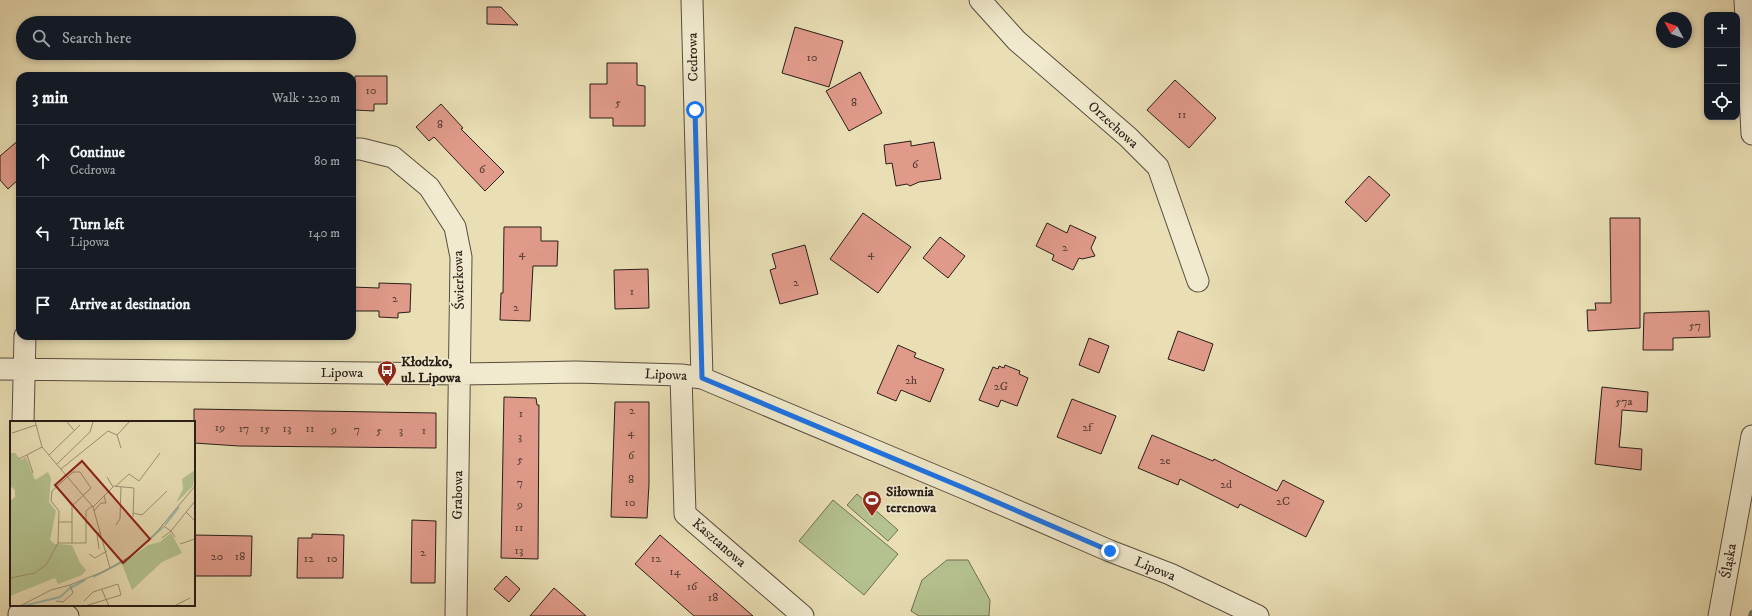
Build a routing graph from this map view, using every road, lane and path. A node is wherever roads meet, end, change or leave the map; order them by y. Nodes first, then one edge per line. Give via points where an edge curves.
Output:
1 (692, 0) edge
2 (980, 0) edge
3 (1745, 0) edge
4 (1752, 134) edge
5 (356, 149) edge
6 (1198, 281) dead end
7 (25, 340) edge
8 (0, 369) edge
9 (24, 370) junction
10 (460, 374) junction
11 (682, 375) junction
12 (702, 378) junction
13 (23, 421) edge
14 (1752, 436) edge
15 (19, 612) edge
16 (68, 616) edge
17 (456, 616) edge
18 (803, 616) edge
19 (1258, 616) edge
20 (1719, 616) edge

1 - 12 street, Cedrowa
2 - 6 street, Orzechowa via 1018,41 1158,167
3 - 4 street
5 - 10 street, Świerkowa via 393,157 429,186 455,227 461,257
7 - 9 street
8 - 9 street, Lipowa
9 - 10 street, Lipowa
9 - 13 street
10 - 11 street, Lipowa via 576,372
10 - 17 street, Grabowa
11 - 12 street, Lipowa
11 - 18 street, Kasztanowa via 685,514
12 - 19 street, Lipowa via 1170,574
14 - 20 street, Śląska
15 - 16 street

